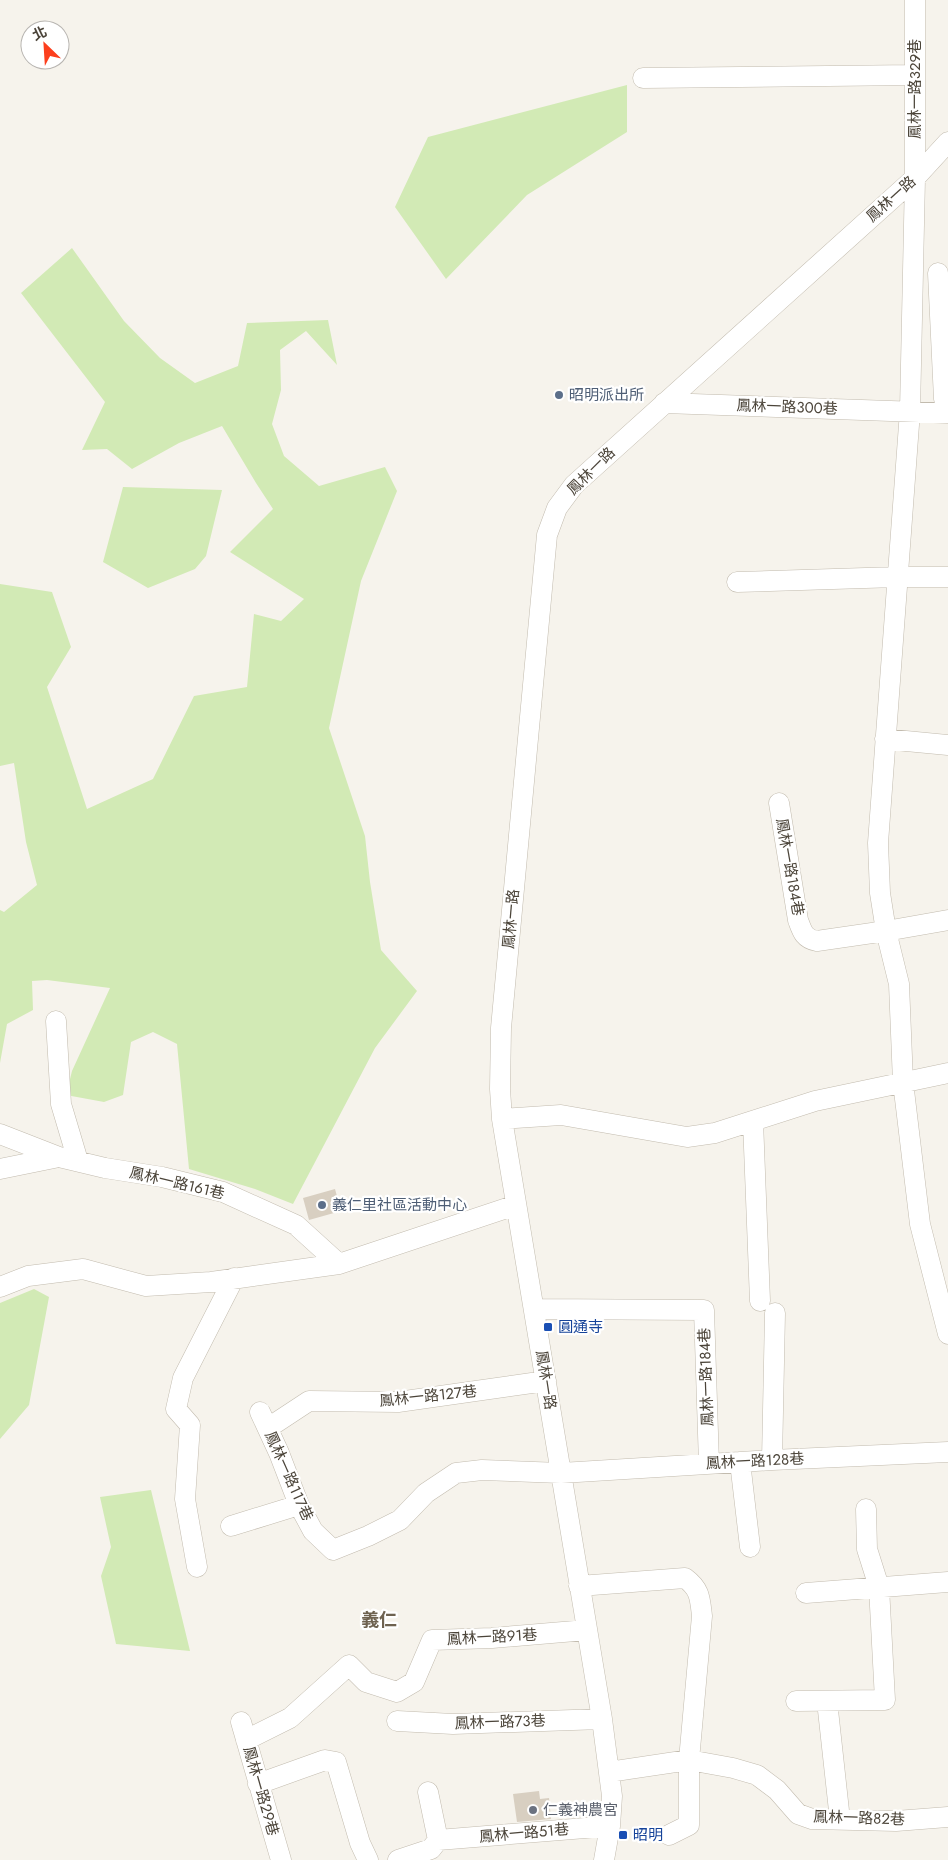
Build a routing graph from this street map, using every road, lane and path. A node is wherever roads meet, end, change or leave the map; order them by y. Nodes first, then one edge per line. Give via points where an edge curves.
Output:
1 (915, 0) edge
2 (915, 75) junction
3 (644, 78) dead end
4 (948, 142) edge
5 (914, 178) junction
6 (938, 273) dead end
7 (664, 403) junction
8 (948, 403) edge
9 (910, 411) junction
10 (948, 413) edge
11 (897, 577) junction
12 (948, 578) edge
13 (737, 582) dead end
14 (885, 739) junction
15 (948, 745) edge
16 (779, 803) dead end
17 (948, 920) edge
18 (886, 931) junction
19 (56, 1020) dead end
20 (948, 1073) edge
21 (903, 1082) junction
22 (502, 1119) junction
23 (753, 1120) junction
24 (0, 1134) edge
25 (68, 1159) junction
26 (0, 1169) edge
27 (516, 1205) junction
28 (339, 1264) junction
29 (234, 1278) junction
30 (0, 1287) edge
31 (534, 1309) junction
32 (948, 1334) edge
33 (546, 1381) junction
34 (264, 1420) joint
35 (948, 1452) edge
36 (772, 1460) junction
37 (740, 1462) junction
38 (709, 1464) junction
39 (561, 1474) junction
40 (299, 1506) junction
41 (866, 1509) dead end
42 (231, 1526) dead end
43 (750, 1547) dead end
44 (196, 1566) dead end
45 (948, 1582) edge
46 (579, 1586) junction
47 (879, 1587) junction
48 (806, 1593) dead end
49 (587, 1630) junction
50 (796, 1701) dead end
51 (827, 1701) junction
52 (602, 1719) junction
53 (397, 1721) dead end
54 (243, 1731) joint
55 (689, 1760) junction
56 (609, 1772) junction
57 (258, 1784) junction
58 (428, 1792) dead end
59 (948, 1818) edge
60 (840, 1820) junction
61 (610, 1826) junction
62 (669, 1836) dead end
63 (438, 1840) junction
64 (281, 1860) edge
65 (368, 1860) edge
66 (398, 1860) edge
67 (604, 1860) edge

1 - 2 street, 鳳林一路329巷
2 - 3 street
2 - 5 street, 鳳林一路329巷
4 - 5 street, 鳳林一路
5 - 7 street, 鳳林一路
5 - 9 street
6 - 8 street via 944,400
7 - 9 street, 鳳林一路300巷
7 - 22 street, 鳳林一路 via 574,485 557,508 546,536 502,1028
9 - 10 street, 鳳林一路300巷
9 - 11 street
11 - 12 street
11 - 13 street
11 - 14 street
14 - 15 street
14 - 18 street via 878,843 880,893
16 - 18 street, 鳳林一路184巷 via 798,920 809,940
17 - 18 street, 鳳林一路184巷
18 - 21 street via 898,984
19 - 25 street
20 - 21 street
21 - 23 street via 815,1101
21 - 32 street via 920,1224
22 - 23 street via 561,1115 687,1136 715,1133
22 - 27 street, 鳳林一路
23 - 36 street via 768,1307
24 - 25 street, 鳳林一路161巷
25 - 26 street
25 - 28 street, 鳳林一路161巷 via 223,1192 296,1225
27 - 28 street
27 - 31 street, 鳳林一路
28 - 29 street
29 - 30 street via 146,1286 83,1269 28,1276
29 - 44 street via 183,1378 176,1409 190,1426 185,1499
31 - 33 street, 鳳林一路
31 - 38 street, 鳳林一路184巷 via 704,1310
33 - 34 street, 鳳林一路127巷 via 398,1402 309,1401
33 - 39 street, 鳳林一路
34 - 40 street, 鳳林一路117巷
35 - 36 street, 鳳林一路128巷
36 - 37 street, 鳳林一路128巷
37 - 38 street, 鳳林一路128巷
37 - 43 street
38 - 39 street, 鳳林一路128巷
39 - 40 street, 鳳林一路117巷 via 482,1470 456,1473 426,1493 400,1520 333,1550 313,1531
39 - 46 street, 鳳林一路
40 - 42 street
41 - 47 street via 867,1549
45 - 47 street
46 - 49 street, 鳳林一路
46 - 55 street via 685,1578 694,1585 702,1616
47 - 48 street
47 - 51 street via 885,1700
49 - 52 street, 鳳林一路
49 - 54 street, 鳳林一路91巷 via 432,1640 414,1682 397,1692 366,1682 349,1665 290,1718
50 - 51 street
51 - 60 street
52 - 53 street, 鳳林一路73巷 via 453,1724
52 - 56 street, 鳳林一路
54 - 57 street, 鳳林一路29巷
55 - 56 street, 鳳林一路82巷
55 - 60 street, 鳳林一路82巷 via 757,1775 777,1790 798,1814 812,1819
55 - 62 street via 690,1825
56 - 61 street, 鳳林一路 via 612,1796
57 - 64 street, 鳳林一路29巷
57 - 65 street via 326,1760 336,1762
58 - 63 street
59 - 60 street, 鳳林一路82巷
61 - 63 street, 鳳林一路51巷
61 - 67 street, 鳳林一路
63 - 66 street, 鳳林一路51巷 via 431,1849

